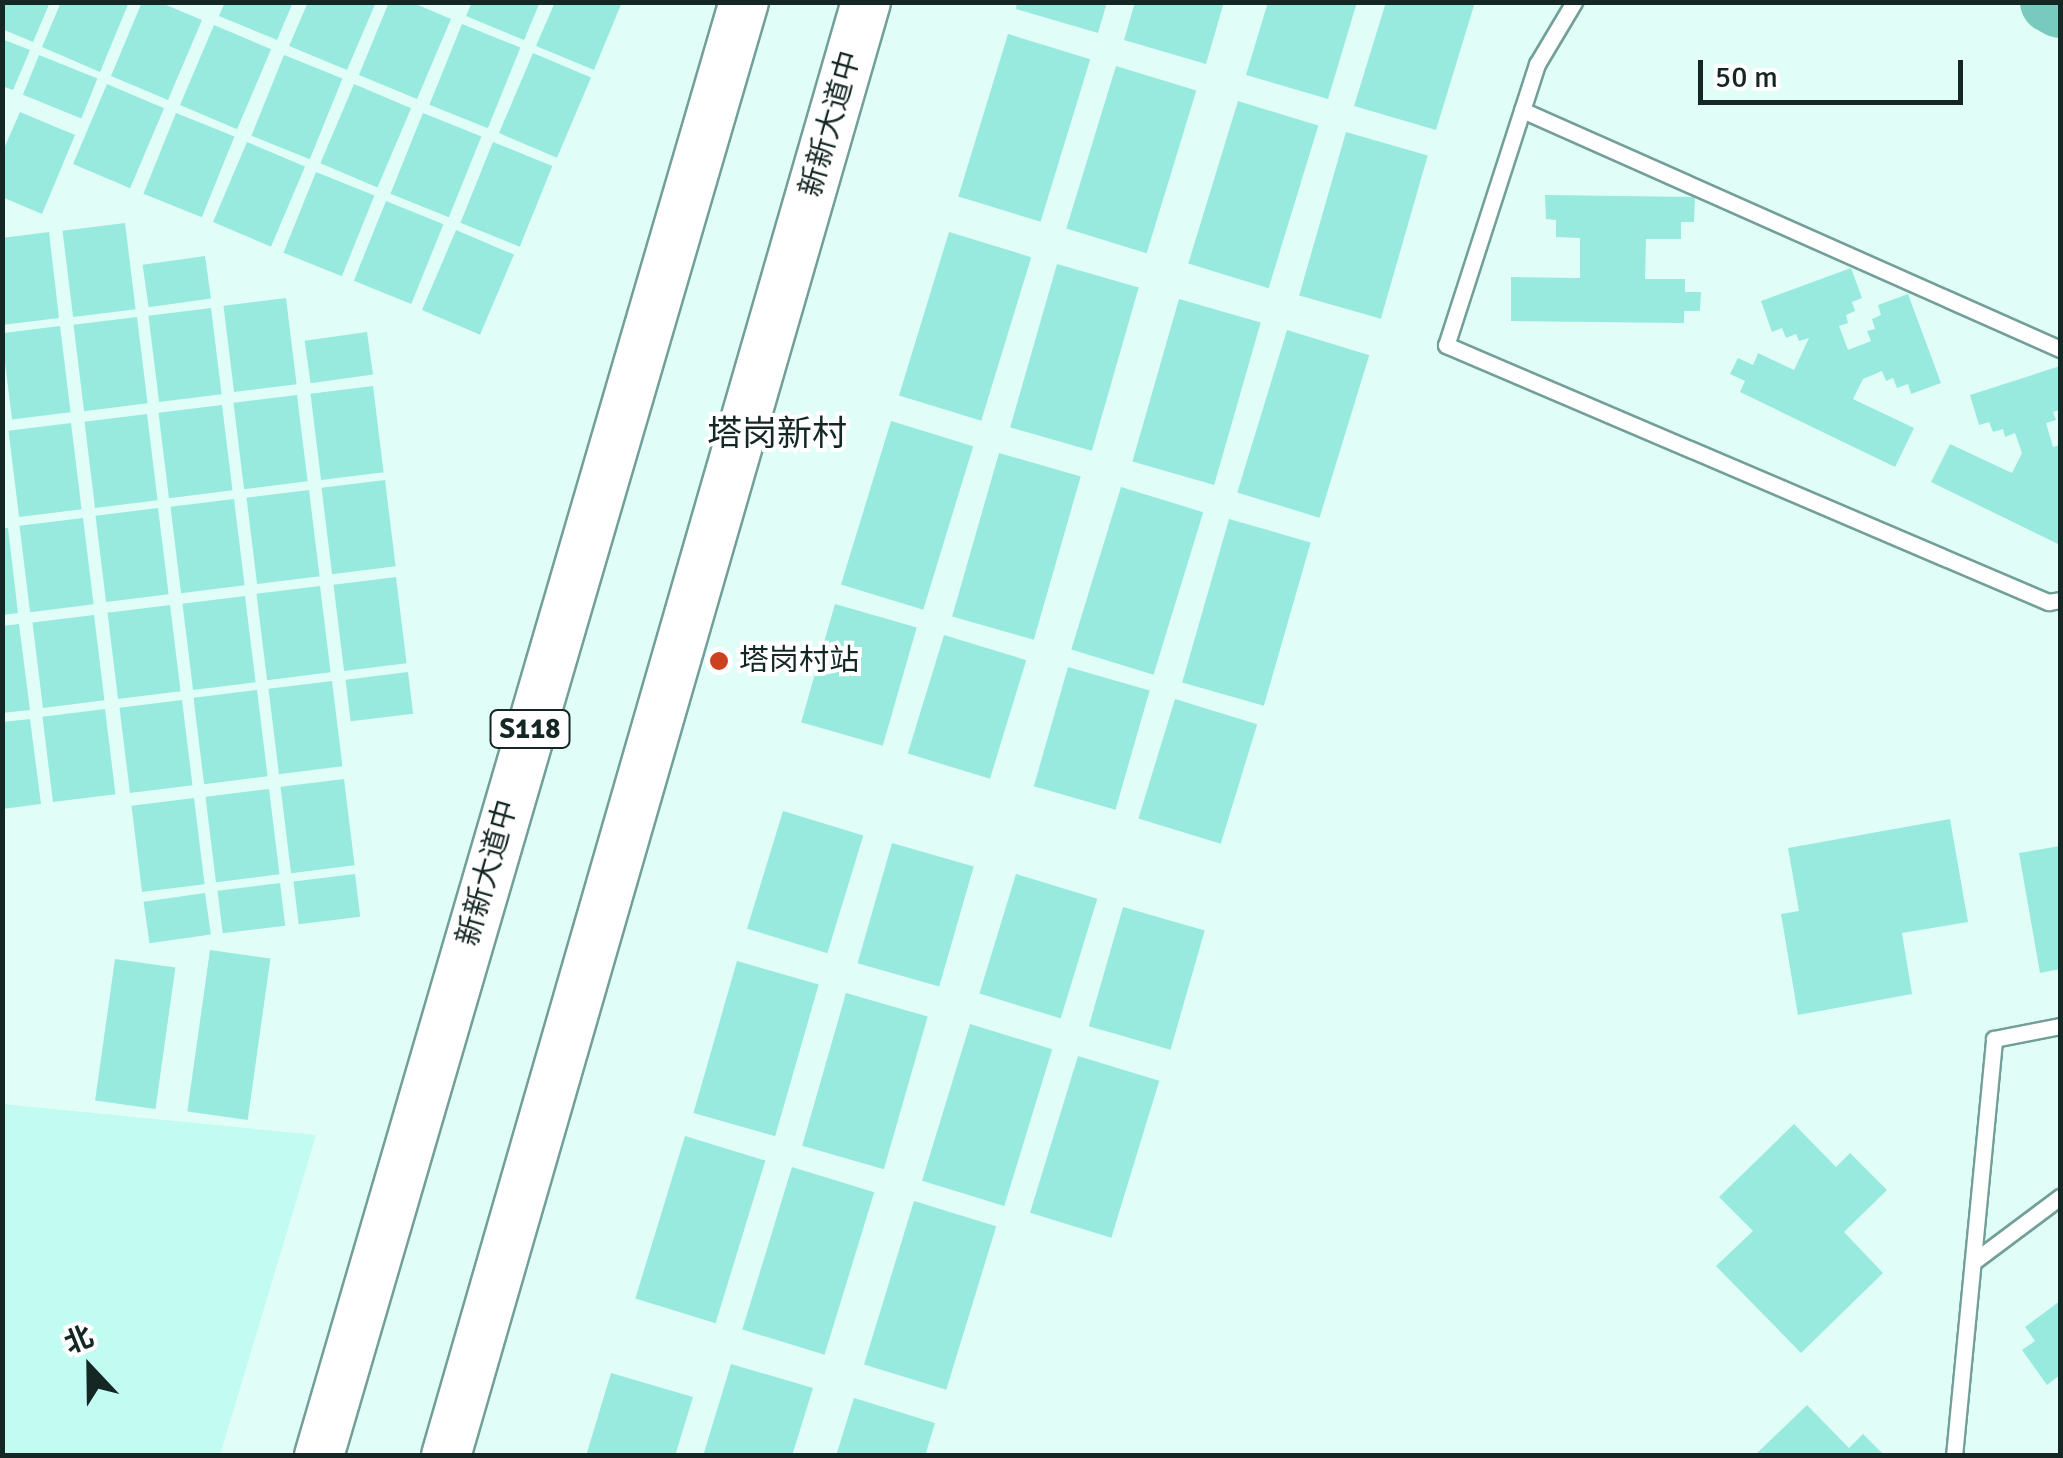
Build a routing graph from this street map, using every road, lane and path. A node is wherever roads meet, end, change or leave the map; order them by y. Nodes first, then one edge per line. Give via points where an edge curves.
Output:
1 (744, 2) edge
2 (866, 2) edge
3 (1574, 2) edge
4 (1522, 110) junction
5 (2060, 349) edge
6 (2060, 600) edge
7 (2060, 1026) edge
8 (2060, 1197) edge
9 (1972, 1262) junction
10 (319, 1456) edge
11 (446, 1456) edge
12 (1954, 1456) edge

1 - 10 main road, 新新大道中 / S118
2 - 11 main road, 新新大道中
3 - 4 lane via 1537,64
4 - 5 lane
4 - 6 lane via 1446,345 2048,602
7 - 9 lane via 1994,1038
8 - 9 lane
9 - 12 lane

